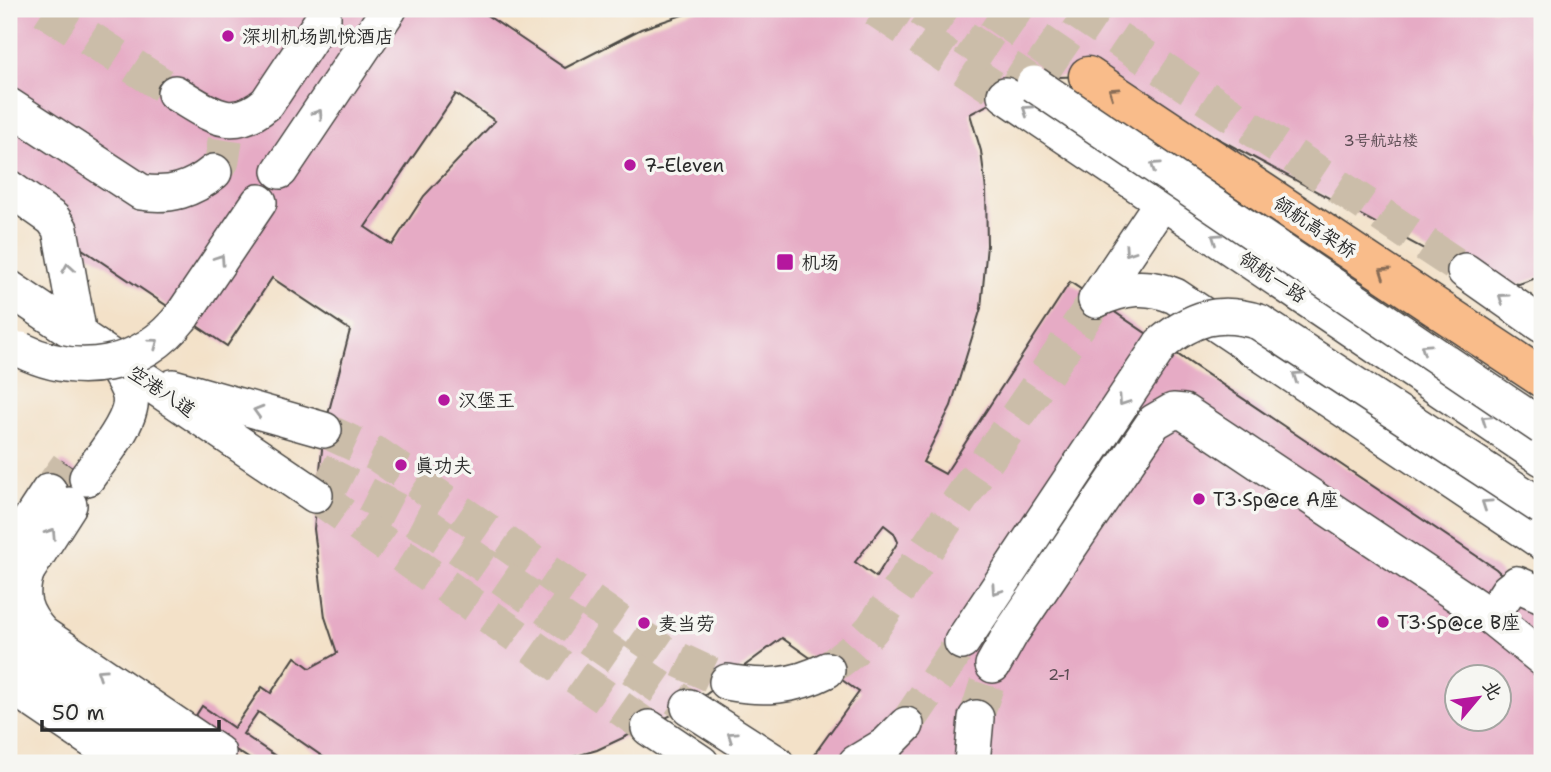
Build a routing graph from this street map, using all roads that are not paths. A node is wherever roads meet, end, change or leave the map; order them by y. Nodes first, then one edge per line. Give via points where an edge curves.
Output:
1 (389, 9) edge
2 (326, 12) edge
3 (1088, 76) tunnel mouth
4 (175, 93) tunnel mouth
5 (9, 106) edge
6 (281, 171) dead end
7 (214, 172) tunnel mouth
8 (9, 188) edge
9 (260, 202) dead end
10 (1162, 202) junction
11 (1465, 271) tunnel mouth
12 (9, 288) edge
13 (1542, 325) edge
14 (79, 335) junction
15 (9, 341) edge
16 (123, 371) junction
17 (1542, 378) edge
18 (1542, 402) edge
19 (324, 430) tunnel mouth
20 (1534, 442) edge
21 (317, 482) tunnel mouth
22 (1542, 507) edge
23 (1542, 542) edge
24 (18, 561) edge
25 (1542, 595) edge
26 (9, 604) edge
27 (1491, 617) junction
28 (9, 633) edge
29 (962, 642) tunnel mouth
30 (1542, 658) edge
31 (993, 665) tunnel mouth
32 (827, 670) tunnel mouth
33 (727, 682) tunnel mouth
34 (9, 684) edge
35 (689, 707) tunnel mouth
36 (976, 718) tunnel mouth
37 (906, 725) tunnel mouth
38 (649, 728) tunnel mouth
39 (218, 753) dead end
40 (865, 761) edge
41 (126, 763) edge
42 (176, 763) edge
43 (701, 763) edge
44 (776, 763) edge
45 (972, 763) edge

6 -> 1 street
2 - 4 street via 256,113 218,124
17 -> 3 main road, 领航高架桥
5 - 7 street via 141,192 176,193
14 -> 8 street via 60,229
15 -> 9 street, bridge via 62,365 106,364 147,349 182,316
20 -> 10 street, 领航一路
10 - 20 street, 领航一路, bridge via 1019,90
10 - 23 street via 1096,300 1144,287 1175,296
13 -> 11 street
12 - 14 street, 空港八道
14 - 16 street, 空港八道
19 -> 16 street
16 - 21 street, 空港八道
24 -> 16 street via 68,485 127,418 130,396
18 - 20 street
22 -> 29 street, bridge via 1259,322 1239,315 1200,318 1161,344
24 - 26 street
39 -> 24 street via 42,634 24,611
25 - 27 street via 1517,584
27 - 30 street
27 - 31 street via 1184,412 1173,411 1154,422
28 - 42 street via 19,654 33,667
32 - 33 street via 779,686
34 - 41 street
44 -> 35 street
36 - 45 street
37 - 40 street
38 - 43 street

